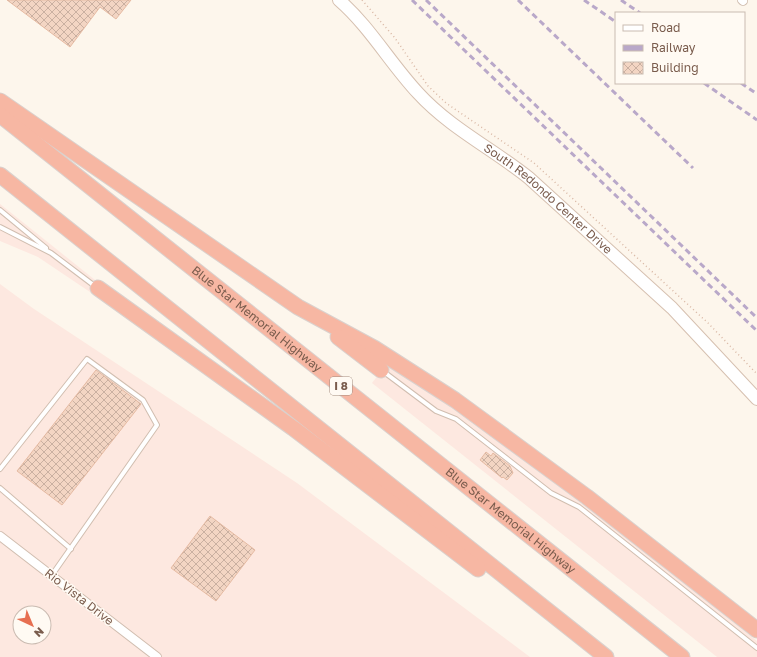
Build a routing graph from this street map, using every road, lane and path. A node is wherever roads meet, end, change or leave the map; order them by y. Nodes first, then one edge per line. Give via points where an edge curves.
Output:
1 (339, 0) edge
2 (0, 101) edge
3 (0, 116) edge
4 (0, 175) edge
5 (0, 210) edge
6 (0, 227) edge
7 (51, 253) junction
8 (98, 288) joint
9 (298, 307) junction
10 (381, 370) joint
11 (757, 399) edge
12 (0, 469) edge
13 (0, 488) edge
14 (0, 536) edge
15 (70, 549) junction
16 (52, 576) junction
17 (562, 622) junction
18 (757, 630) edge
19 (757, 648) edge
20 (157, 657) edge
21 (606, 657) edge
22 (682, 657) edge

1 - 11 street, South Redondo Center Drive via 437,112 529,178 672,308
2 - 9 highway
3 - 22 highway, Blue Star Memorial Highway / I 8
4 - 17 highway
5 - 7 lane
6 - 7 lane
7 - 8 lane
8 - 17 highway via 293,428 492,579
9 - 10 highway
9 - 18 highway via 374,348 455,400 587,497
10 - 19 lane via 436,411 456,420 551,493 578,507
12 - 15 lane via 87,359 143,400 157,425
13 - 15 lane
14 - 16 street, Rio Vista Drive
15 - 16 lane
16 - 20 street, Rio Vista Drive
17 - 21 highway

